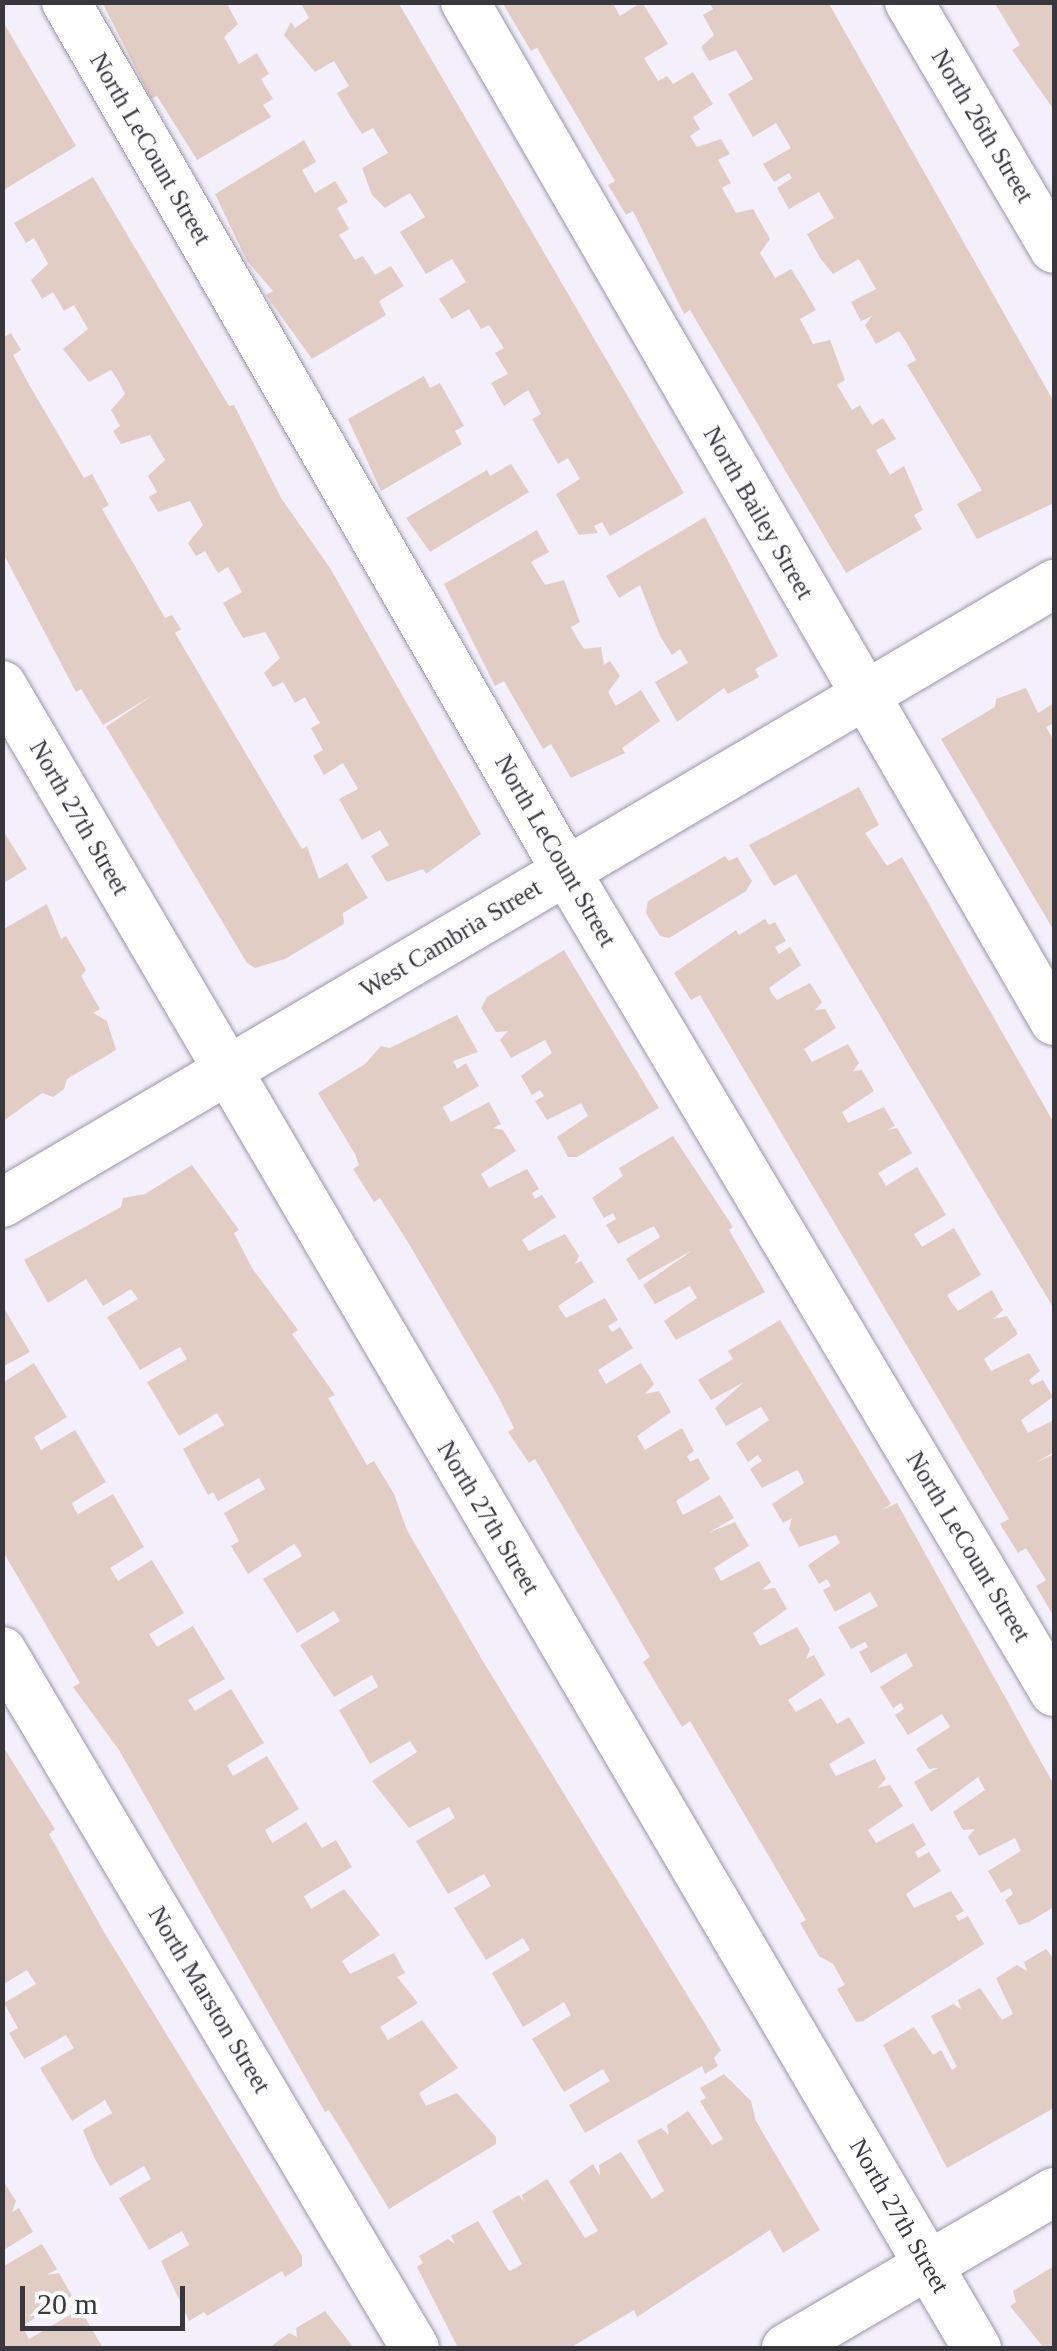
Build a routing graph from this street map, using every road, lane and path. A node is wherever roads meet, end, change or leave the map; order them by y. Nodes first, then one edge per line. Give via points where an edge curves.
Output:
1 (66, 2) edge
2 (464, 2) edge
3 (909, 2) edge
4 (1054, 249) edge
5 (1054, 584) edge
6 (2, 685) edge
7 (864, 696) junction
8 (566, 871) junction
9 (1054, 1021) edge
10 (225, 1072) junction
11 (2, 1203) edge
12 (2, 1651) edge
13 (1054, 1692) edge
14 (1054, 2192) edge
15 (928, 2265) junction
16 (415, 2348) edge
17 (786, 2348) edge
18 (977, 2348) edge

1 - 8 street, North LeCount Street
2 - 7 street, North Bailey Street
3 - 4 street, North 26th Street
5 - 7 street, West Cambria Street
6 - 10 street, North 27th Street
7 - 8 street, West Cambria Street
7 - 9 street, North Bailey Street
8 - 10 street, West Cambria Street
8 - 13 street, North LeCount Street
10 - 11 street, West Cambria Street
10 - 15 street, North 27th Street
12 - 16 street, North Marston Street
14 - 15 street
15 - 17 street
15 - 18 street, North 27th Street

